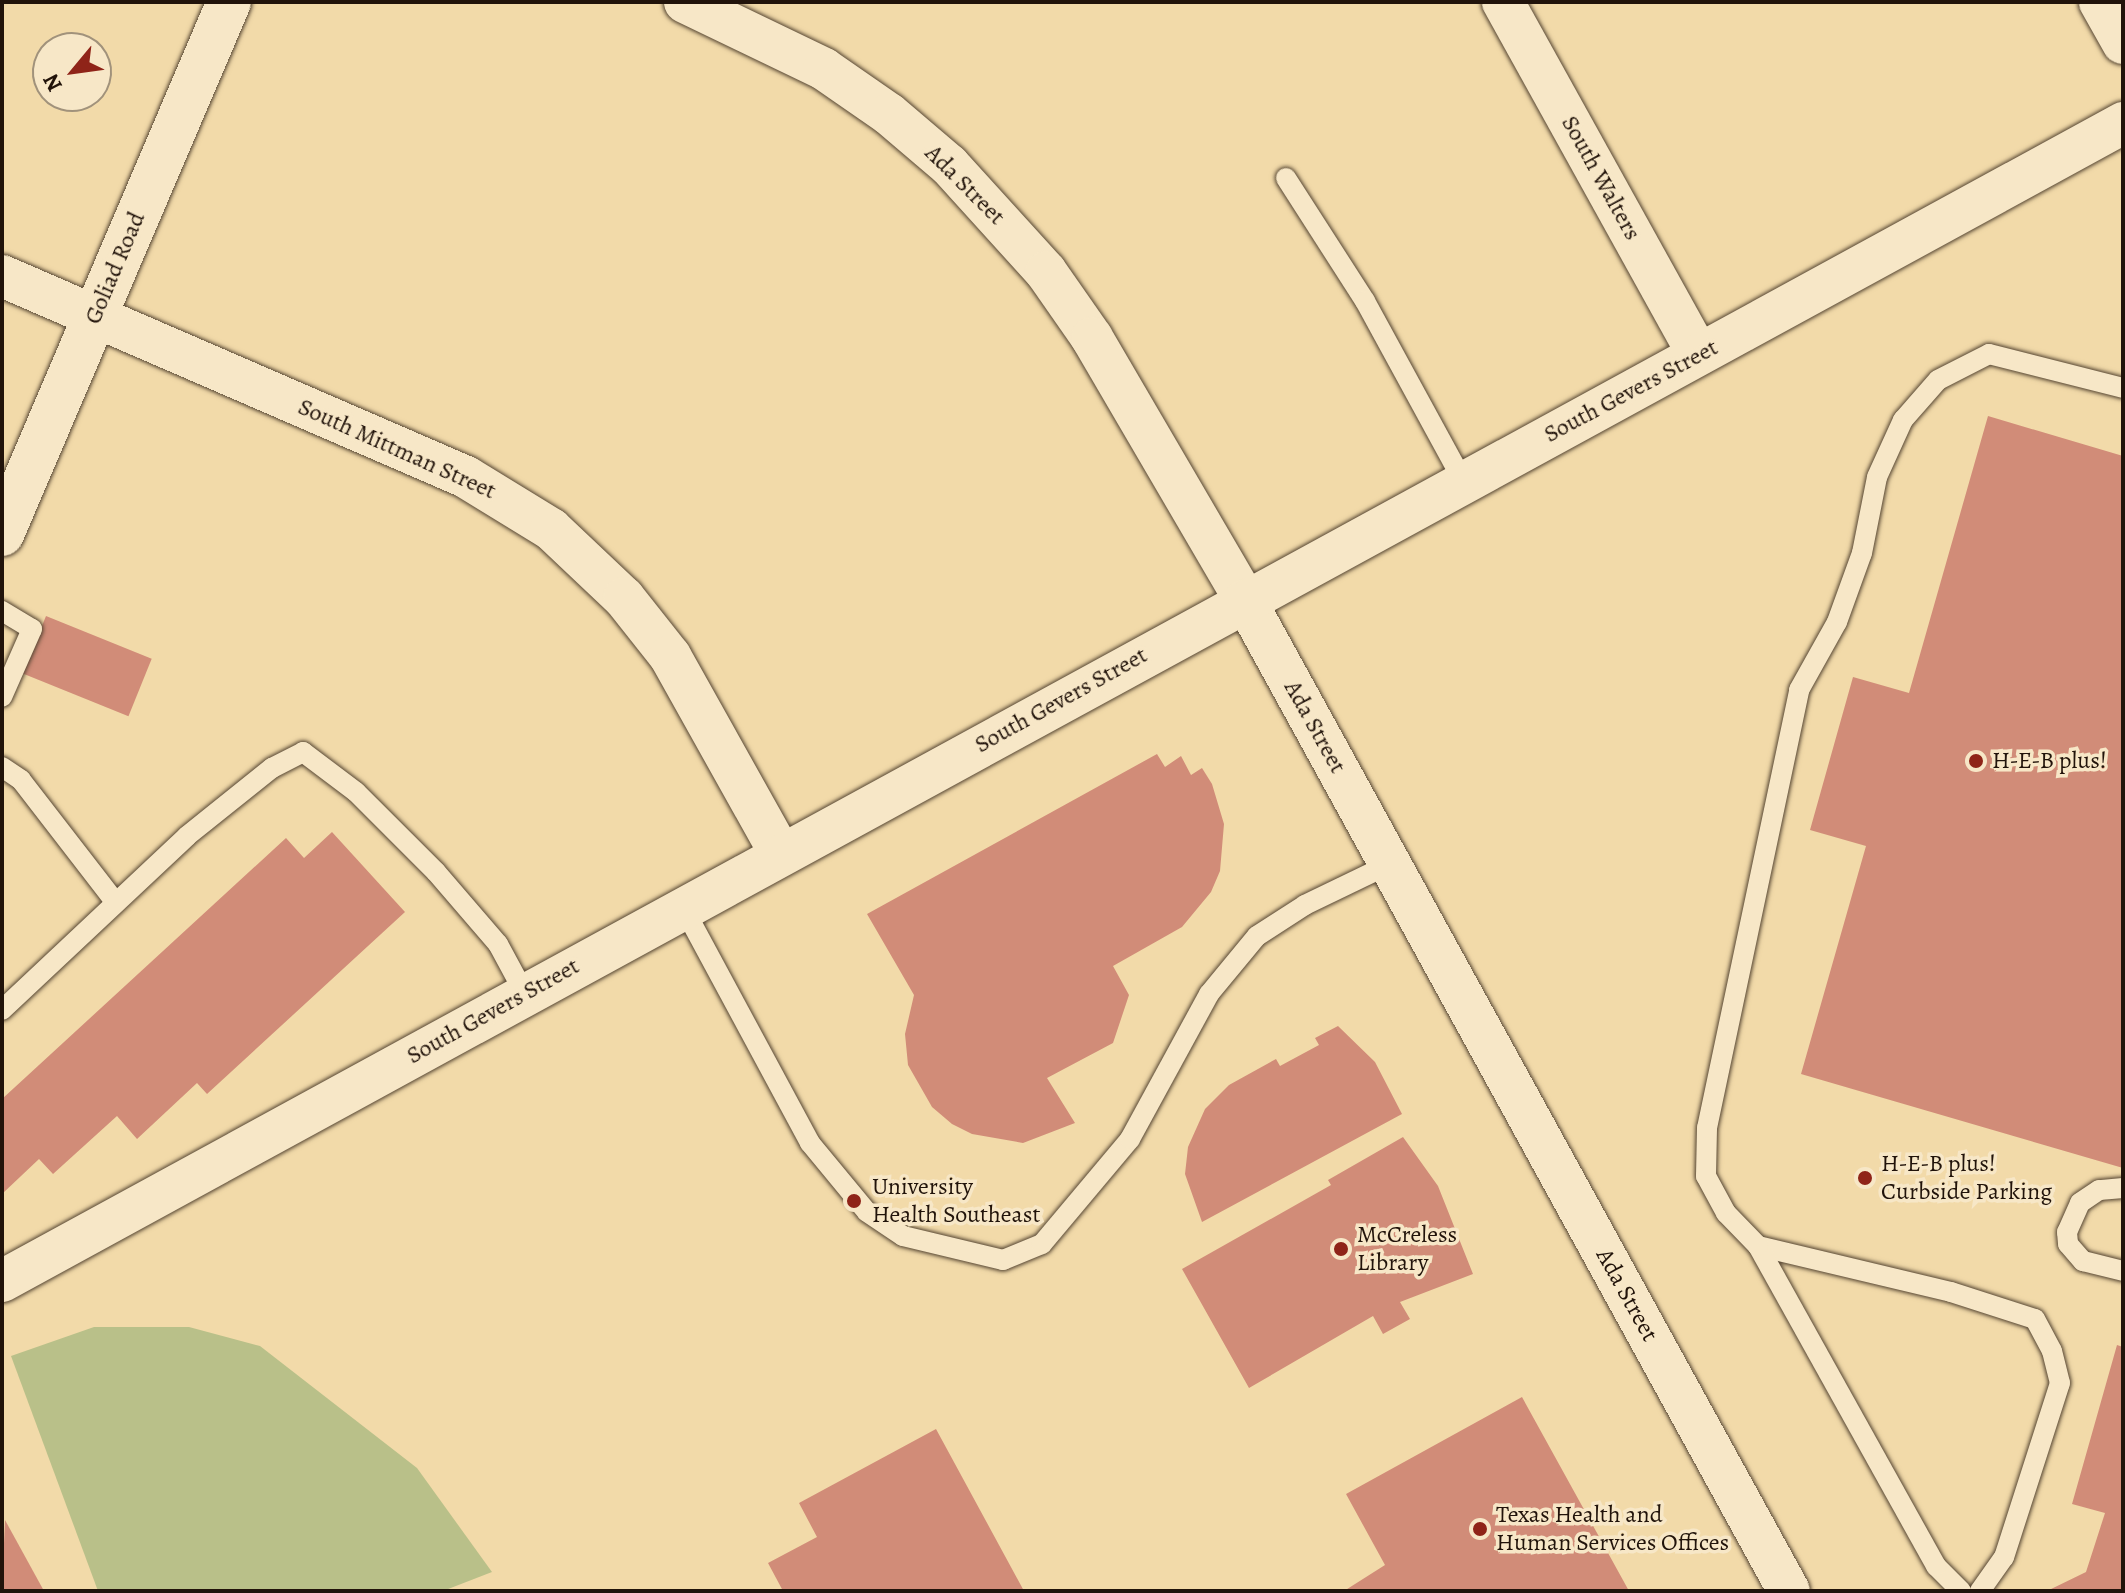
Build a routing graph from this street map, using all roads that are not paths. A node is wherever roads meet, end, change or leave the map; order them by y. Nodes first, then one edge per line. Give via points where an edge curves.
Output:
1 (229, 2) edge
2 (685, 2) edge
3 (1503, 2) edge
4 (2100, 2) edge
5 (2123, 43) edge
6 (2123, 123) edge
7 (1286, 178) dead end
8 (2, 276) edge
9 (95, 315) junction
10 (1698, 354) junction
11 (2123, 388) edge
12 (1463, 481) junction
13 (2, 534) edge
14 (1245, 600) junction
15 (2, 611) edge
16 (2, 697) edge
17 (2, 767) edge
18 (780, 853) junction
19 (1390, 864) junction
20 (116, 903) junction
21 (683, 907) junction
22 (525, 994) junction
23 (2, 1010) edge
24 (2123, 1188) edge
25 (1758, 1246) junction
26 (2123, 1271) edge
27 (2, 1281) edge
28 (1789, 1591) edge
29 (1961, 1591) edge
30 (1980, 1591) edge

1 - 9 main road, Goliad Road
2 - 14 street, Ada Street via 824,69 949,165 1004,222 1092,338
3 - 10 street, South Walters
4 - 5 street
6 - 10 street, South Gevers Street
7 - 12 lane via 1365,301
8 - 9 street, South Mittman Street
9 - 13 main road, Goliad Road
9 - 18 street, South Mittman Street via 466,477 551,529 624,598 670,656
10 - 12 street, South Gevers Street
11 - 25 lane via 1989,354 1938,380 1903,420 1877,477 1862,553 1837,622 1799,690 1707,1128 1706,1176 1726,1213
12 - 14 street, South Gevers Street
14 - 18 street, South Gevers Street
14 - 19 street, Ada Street
15 - 16 lane via 32,629
17 - 20 lane via 21,780
18 - 21 street, South Gevers Street
19 - 21 lane via 1305,905 1257,936 1209,994 1122,1150 1042,1244 1003,1260 903,1236 867,1212 810,1143
19 - 28 street, Ada Street
20 - 22 lane via 187,836 272,768 303,752 356,792 436,872 498,944
20 - 23 lane
21 - 22 street, South Gevers Street
22 - 27 street, South Gevers Street
24 - 26 lane via 2099,1190 2080,1203 2067,1232 2068,1244 2083,1261
25 - 29 lane via 1936,1566
25 - 30 lane via 1951,1292 2035,1319 2052,1351 2060,1383 2004,1557

